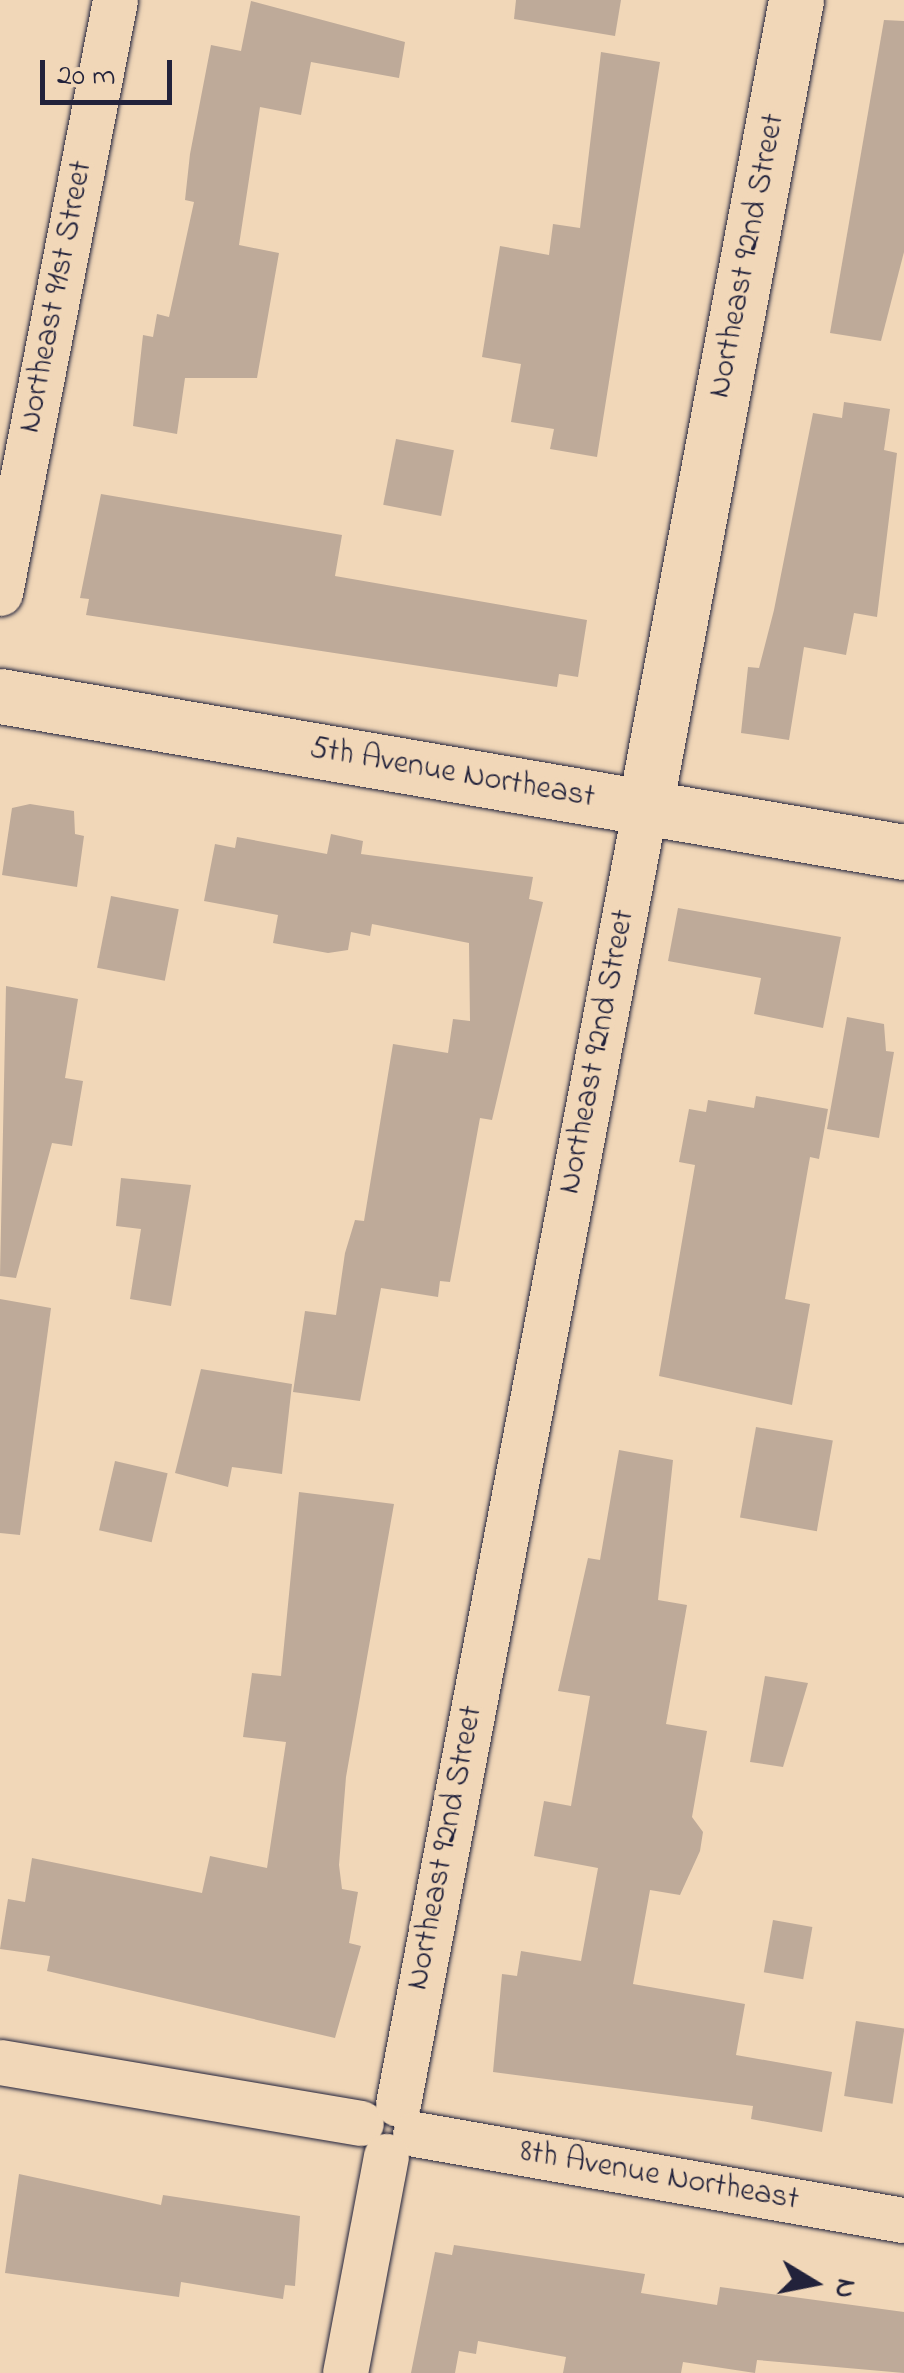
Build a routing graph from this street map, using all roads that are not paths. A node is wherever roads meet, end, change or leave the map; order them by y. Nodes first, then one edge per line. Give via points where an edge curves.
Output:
1 (115, 0) edge
2 (796, 0) edge
3 (0, 594) edge
4 (0, 696) edge
5 (645, 807) junction
6 (904, 852) edge
7 (0, 2062) edge
8 (390, 2129) junction
9 (904, 2220) edge
10 (345, 2373) edge

1 - 3 street, Northeast 91st Street
2 - 5 main road, Northeast 92nd Street
4 - 5 main road, 5th Avenue Northeast
5 - 6 main road, 5th Avenue Northeast
5 - 8 street, Northeast 92nd Street
7 - 8 street, 8th Avenue Northeast
8 - 9 street, 8th Avenue Northeast
8 - 10 street, Northeast 92nd Street

